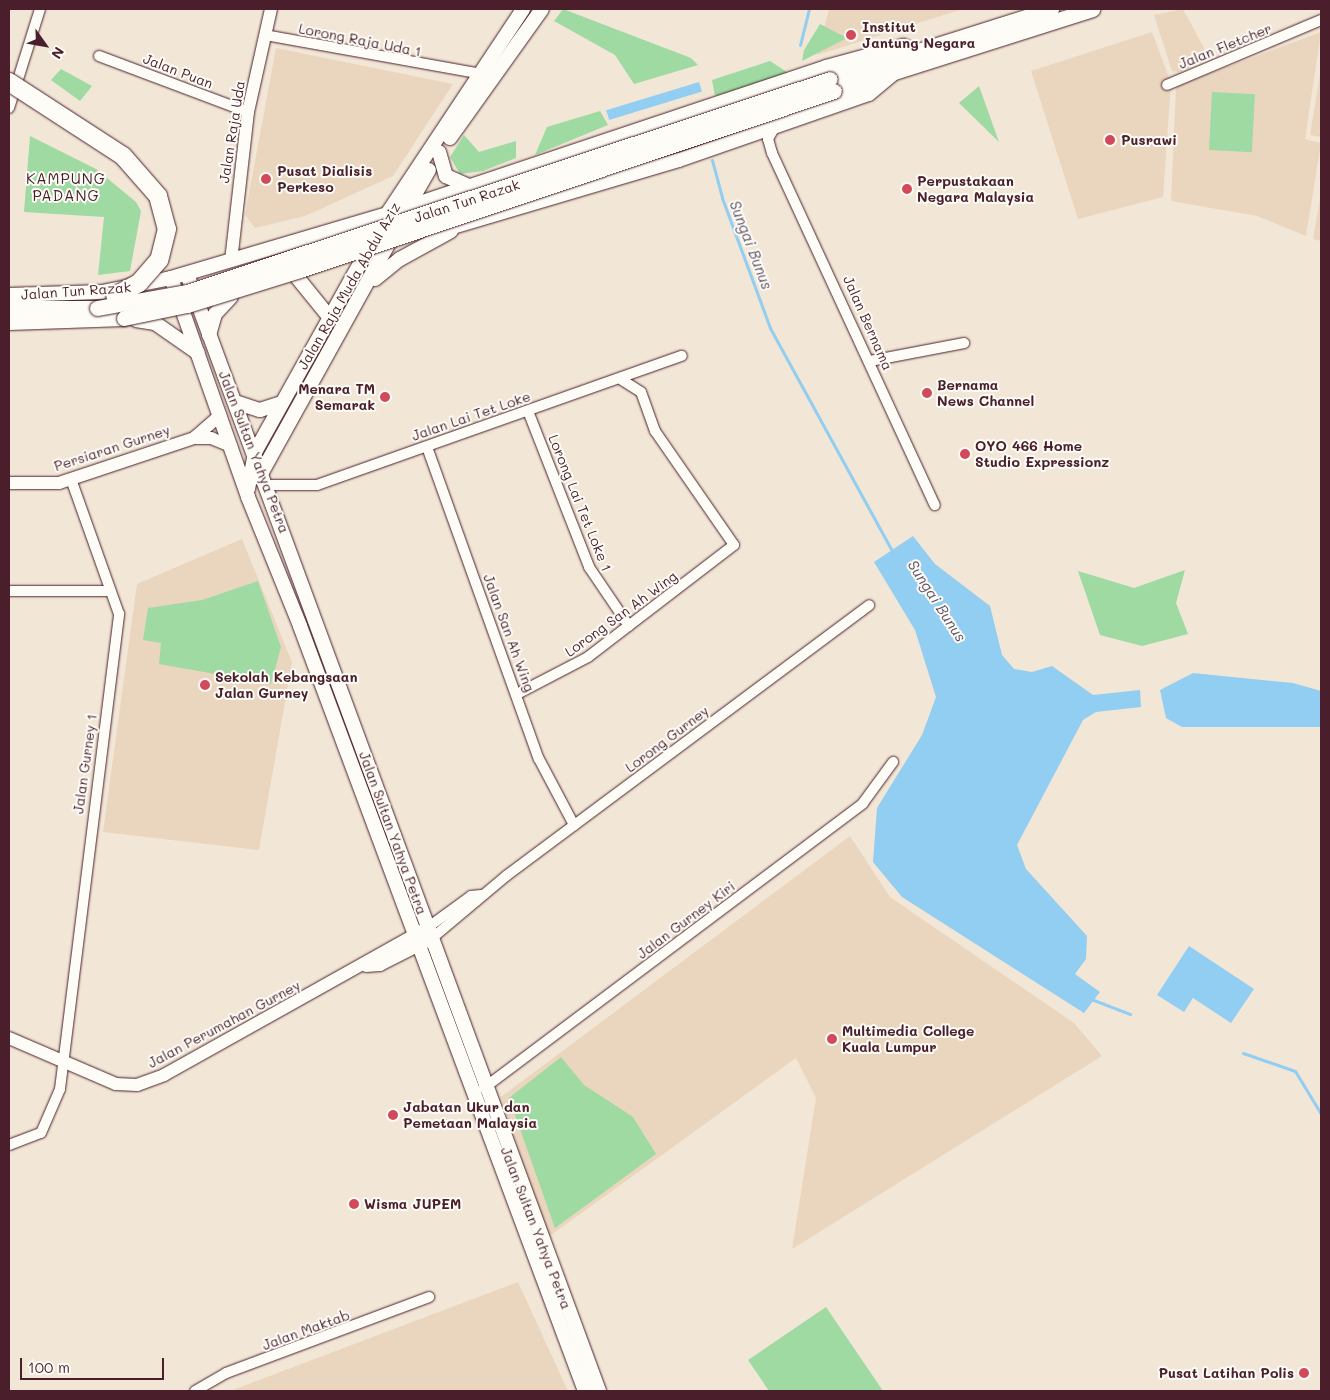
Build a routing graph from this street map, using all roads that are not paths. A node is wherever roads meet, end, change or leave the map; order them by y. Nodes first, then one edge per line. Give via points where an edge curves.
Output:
1 (40, 9) edge
2 (272, 9) edge
3 (523, 9) edge
4 (542, 9) edge
5 (1051, 9) edge
6 (1092, 9) edge
7 (1321, 20) edge
8 (265, 35) junction
9 (916, 51) junction
10 (99, 56) dead end
11 (450, 72) junction
12 (896, 72) junction
13 (487, 78) junction
14 (9, 82) edge
15 (832, 85) junction
16 (1167, 85) dead end
17 (469, 94) junction
18 (9, 108) edge
19 (248, 112) junction
20 (776, 125) junction
21 (751, 134) junction
22 (439, 152) junction
23 (772, 153) junction
24 (542, 159) junction
25 (468, 186) junction
26 (544, 198) junction
27 (408, 207) junction
28 (387, 214) junction
29 (470, 222) junction
30 (388, 246) junction
31 (365, 254) junction
32 (231, 261) junction
33 (187, 274) junction
34 (296, 276) junction
35 (171, 278) junction
36 (365, 290) junction
37 (9, 295) edge
38 (115, 296) dead end
39 (231, 296) junction
40 (198, 306) junction
41 (9, 308) edge
42 (183, 310) junction
43 (330, 318) junction
44 (136, 320) junction
45 (9, 322) edge
46 (9, 327) edge
47 (209, 335) junction
48 (964, 343) dead end
49 (200, 355) junction
50 (682, 356) dead end
51 (870, 361) junction
52 (622, 380) junction
53 (235, 402) junction
54 (282, 403) junction
55 (528, 411) junction
56 (220, 415) junction
57 (194, 438) junction
58 (231, 446) junction
59 (427, 447) junction
60 (255, 452) junction
61 (264, 478) junction
62 (71, 479) junction
63 (9, 483) edge
64 (248, 497) junction
65 (935, 505) dead end
66 (9, 591) edge
67 (109, 591) junction
68 (869, 605) dead end
69 (629, 626) junction
70 (517, 694) junction
71 (893, 762) dead end
72 (574, 826) junction
73 (423, 937) junction
74 (9, 1038) edge
75 (61, 1060) junction
76 (484, 1088) junction
77 (9, 1146) edge
78 (538, 1252) junction
79 (429, 1297) dead end
80 (194, 1391) edge
81 (586, 1391) edge
82 (599, 1391) edge

1 - 18 street
2 - 8 street, Jalan Raja Uda
3 - 13 main road, Jalan Raja Muda Abdul Aziz
4 - 13 main road, Jalan Raja Muda Abdul Aziz
5 - 9 main road, Jalan Tun Razak
6 - 12 main road, Jalan Tun Razak
7 - 16 street, Jalan Fletcher
8 - 11 street, Lorong Raja Uda 1
8 - 19 street, Jalan Raja Uda
9 - 15 main road, Jalan Tun Razak
9 - 24 main road, Jalan Tun Razak via 903,46 826,67
10 - 19 street, Jalan Puan
11 - 13 street, Lorong Raja Uda 1
11 - 17 street
12 - 15 main road, Jalan Tun Razak
12 - 20 main road, Jalan Tun Razak via 869,94
13 - 17 main road, Jalan Raja Muda Abdul Aziz
13 - 22 main road, Jalan Raja Muda Abdul Aziz
14 - 38 highway, bridge via 123,156 158,196 167,229 159,260 139,283
15 - 41 main road, Jalan Tun Razak, bridge via 187,292 97,308
15 - 45 main road, Jalan Tun Razak, bridge via 187,305 124,318
17 - 28 main road, Jalan Raja Muda Abdul Aziz
19 - 32 street, Jalan Raja Uda
20 - 21 main road, Jalan Tun Razak
20 - 23 street, Jalan Bernama via 768,139
21 - 23 street, Jalan Bernama
21 - 26 main road, Jalan Tun Razak via 679,160
22 - 25 main road via 446,176
22 - 27 main road, Jalan Raja Muda Abdul Aziz
23 - 51 street, Jalan Bernama
24 - 25 main road, Jalan Tun Razak
24 - 26 main road via 528,169 523,185 527,192
25 - 27 main road, Jalan Tun Razak
26 - 29 main road, Jalan Tun Razak
27 - 28 main road, Jalan Tun Razak
27 - 30 main road, Jalan Raja Muda Abdul Aziz
28 - 31 main road, Jalan Raja Muda Abdul Aziz
28 - 32 main road, Jalan Tun Razak
29 - 30 main road, Jalan Tun Razak
29 - 36 main road via 400,259
30 - 31 main road, Jalan Tun Razak
30 - 36 main road, Jalan Raja Muda Abdul Aziz
31 - 34 main road, Jalan Tun Razak
31 - 43 main road, Jalan Raja Muda Abdul Aziz
32 - 33 main road, Jalan Tun Razak
33 - 35 main road, Jalan Tun Razak
33 - 40 main road, Jalan Sultan Yahya Petra
34 - 39 main road, Jalan Tun Razak
34 - 43 main road
35 - 37 main road, Jalan Tun Razak via 102,292
35 - 42 main road, Jalan Sultan Yahya Petra
36 - 61 main road, Jalan Raja Muda Abdul Aziz
39 - 40 main road, Jalan Tun Razak
39 - 47 main road via 215,314
40 - 42 main road, Jalan Tun Razak
40 - 47 main road, Jalan Sultan Yahya Petra
42 - 44 main road, Jalan Tun Razak
42 - 49 main road, Jalan Sultan Yahya Petra
43 - 54 main road, Jalan Raja Muda Abdul Aziz
44 - 46 main road, Jalan Tun Razak
44 - 49 main road via 160,326
47 - 53 main road, Jalan Sultan Yahya Petra
48 - 51 street
49 - 56 main road, Jalan Sultan Yahya Petra
50 - 52 street, Jalan Lai Tet Loke
51 - 65 street, Jalan Bernama
52 - 55 street, Jalan Lai Tet Loke
52 - 69 street, Lorong San Ah Wing via 641,392 655,431 734,545
53 - 54 main road via 260,410
53 - 60 main road, Jalan Sultan Yahya Petra
54 - 60 main road, Jalan Raja Muda Abdul Aziz
55 - 59 street, Jalan Lai Tet Loke
55 - 69 street, Lorong Lai Tet Loke 1 via 589,568
56 - 57 street, Persiaran Gurney
56 - 58 main road, Jalan Sultan Yahya Petra
57 - 58 street, Persiaran Gurney via 211,438
57 - 62 street, Persiaran Gurney
58 - 64 main road, Jalan Sultan Yahya Petra
59 - 61 street, Jalan Lai Tet Loke via 317,485
59 - 70 street, Jalan San Ah Wing
60 - 61 main road, Jalan Sultan Yahya Petra
60 - 64 main road, Jalan Raja Muda Abdul Aziz
61 - 73 main road, Jalan Sultan Yahya Petra
62 - 63 street, Persiaran Gurney via 59,483
62 - 67 street, Jalan Gurney 1
64 - 73 main road, Jalan Sultan Yahya Petra
66 - 67 street
67 - 75 street, Jalan Gurney 1 via 119,614
68 - 72 street, Lorong Gurney
69 - 70 street, Lorong San Ah Wing via 574,667
70 - 72 street, Jalan San Ah Wing via 539,759
71 - 76 street, Jalan Gurney Kiri via 863,803
72 - 73 street, Lorong Gurney via 481,895 475,906
73 - 75 street, Jalan Perumahan Gurney via 377,953 366,966 150,1081 116,1084
73 - 76 main road, Jalan Sultan Yahya Petra
73 - 78 main road, Jalan Sultan Yahya Petra
74 - 75 street, Jalan Perumahan Gurney
75 - 77 street, Jalan Gurney 1 via 60,1089 47,1125 34,1138
76 - 78 main road, Jalan Sultan Yahya Petra
78 - 81 main road, Jalan Sultan Yahya Petra
78 - 82 main road, Jalan Sultan Yahya Petra
79 - 80 street, Jalan Maktab via 226,1373

